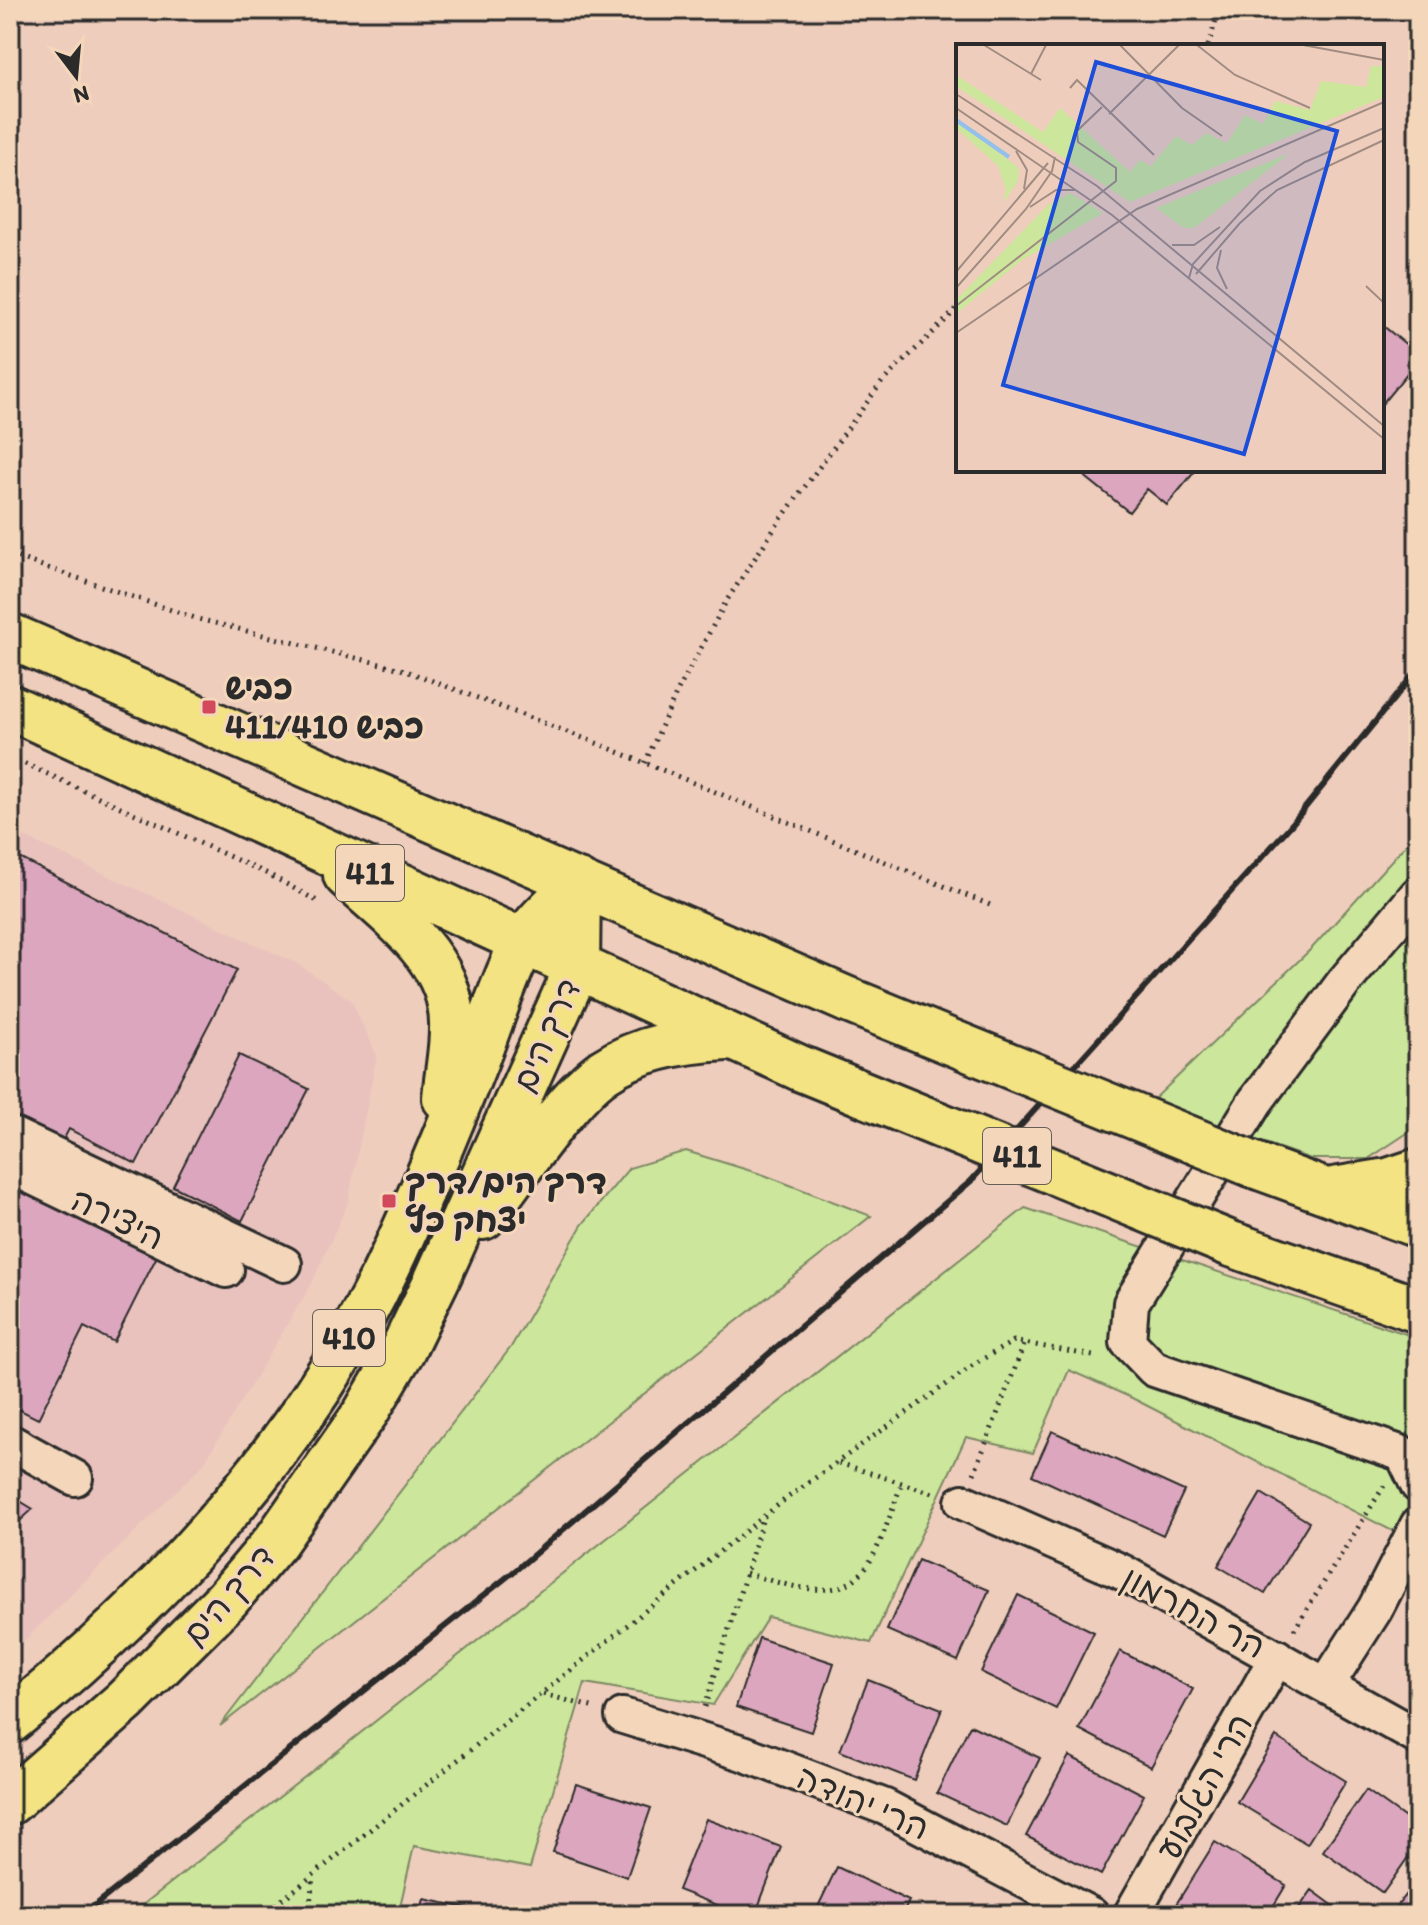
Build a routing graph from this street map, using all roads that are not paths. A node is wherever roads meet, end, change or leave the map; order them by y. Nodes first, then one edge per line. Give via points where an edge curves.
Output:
1 (10, 636) edge
2 (10, 707) edge
3 (317, 849) junction
4 (578, 882) junction
5 (1418, 894) edge
6 (523, 942) junction
7 (577, 968) junction
8 (730, 1038) junction
9 (10, 1134) edge
10 (438, 1155) junction
11 (10, 1166) edge
12 (1418, 1171) edge
13 (1325, 1191) junction
14 (1418, 1225) edge
15 (284, 1264) dead end
16 (226, 1270) dead end
17 (438, 1277) junction
18 (1418, 1310) edge
19 (10, 1442) edge
20 (75, 1478) dead end
21 (1418, 1485) edge
22 (963, 1502) road end
23 (1418, 1525) edge
24 (1277, 1657) junction
25 (1327, 1684) junction
26 (623, 1716) road end
27 (10, 1721) edge
28 (1418, 1737) edge
29 (10, 1802) edge
30 (1091, 1915) edge
31 (1131, 1915) edge

1 - 4 main road, 411
2 - 3 main road, 411
3 - 6 main road, 411
3 - 10 main road via 412,937 433,961 443,983 453,1027
4 - 6 main road, דרך הים / 410
4 - 7 main road, דרך הים / 410
4 - 13 main road, 411, bridge via 848,1000
5 - 21 street via 1255,1102 1131,1303 1128,1342 1154,1369 1403,1454
6 - 7 main road, 411
6 - 10 main road, דרך הים / 410
7 - 8 main road, 411
7 - 17 main road, דרך הים / 410
8 - 17 main road via 671,1044 601,1073
8 - 18 main road, 411, bridge via 1231,1244
9 - 15 street
10 - 27 main road, דרך הים / 410 via 352,1333 318,1392 277,1447 146,1600 87,1658
11 - 16 street, היצירה
12 - 13 main road
13 - 14 main road, 411
17 - 29 main road, דרך הים / 410 via 366,1412 276,1541 180,1650
19 - 20 street
22 - 24 street, הר החרמון via 1122,1572
23 - 25 street via 1375,1609
24 - 25 street, הר החרמון
24 - 31 street, הרי הגלבוע
25 - 28 street, הר החרמון
26 - 30 street, הרי יהודה via 885,1807

